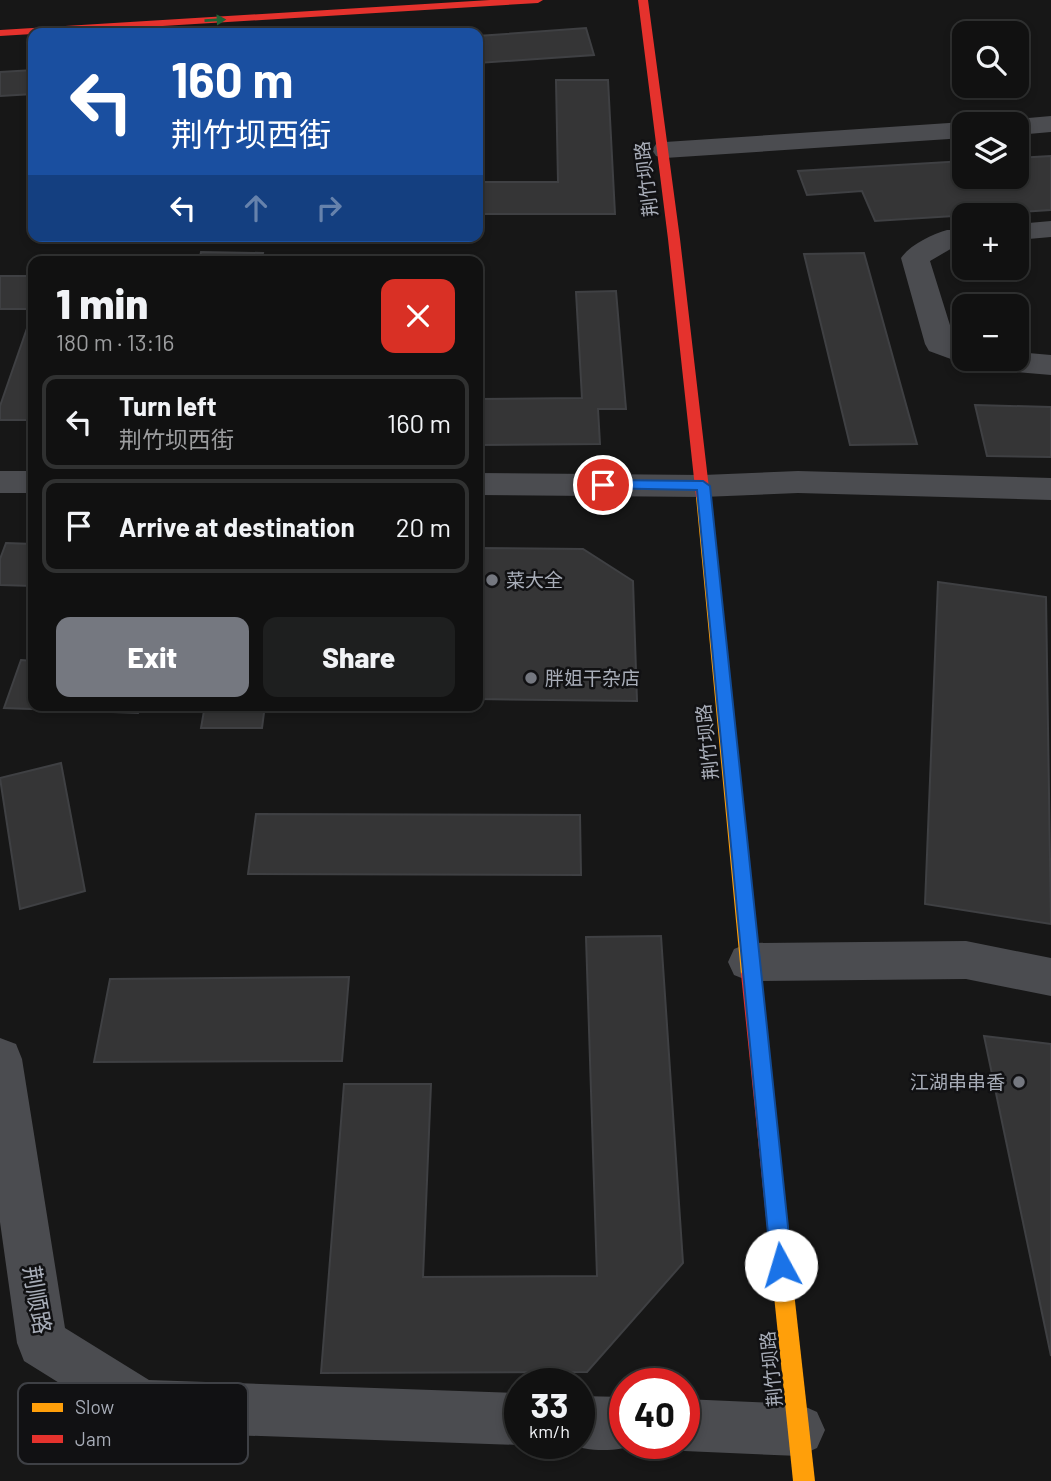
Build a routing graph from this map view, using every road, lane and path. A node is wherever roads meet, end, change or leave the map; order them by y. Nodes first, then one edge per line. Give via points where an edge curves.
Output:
1 (538, 0) edge
2 (643, 0) edge
3 (82, 28) edge
4 (28, 31) edge
5 (0, 33) edge
6 (1051, 124) edge
7 (1029, 126) edge
8 (952, 131) edge
9 (664, 150) junction
10 (1051, 229) edge
11 (1029, 231) edge
12 (952, 239) edge
13 (952, 349) edge
14 (1029, 363) edge
15 (1051, 365) edge
16 (0, 482) edge
17 (28, 482) edge
18 (483, 484) edge
19 (703, 486) junction
20 (1051, 489) edge
21 (1051, 507) edge
22 (749, 962) junction
23 (1051, 977) edge
24 (0, 1059) edge
25 (106, 1383) edge
26 (248, 1410) edge
27 (504, 1418) edge
28 (700, 1427) edge
29 (799, 1430) junction
30 (804, 1481) edge

3 -> 1 street
2 - 9 street, 荆竹坝路
5 -> 4 street
6 - 7 street
8 - 9 street
9 - 19 street, 荆竹坝路
10 - 11 street
12 - 13 street via 915,258 940,344
14 - 15 street
16 - 17 street
18 - 19 street
19 - 20 street via 798,482
19 - 21 street via 808,500
19 - 22 street, 荆竹坝路
22 - 23 street via 966,960
22 - 29 street, 荆竹坝路
24 - 25 street, 荆顺路 via 42,1343
26 - 27 street, 荆顺路
28 - 29 street
29 - 30 street, 荆竹坝路

